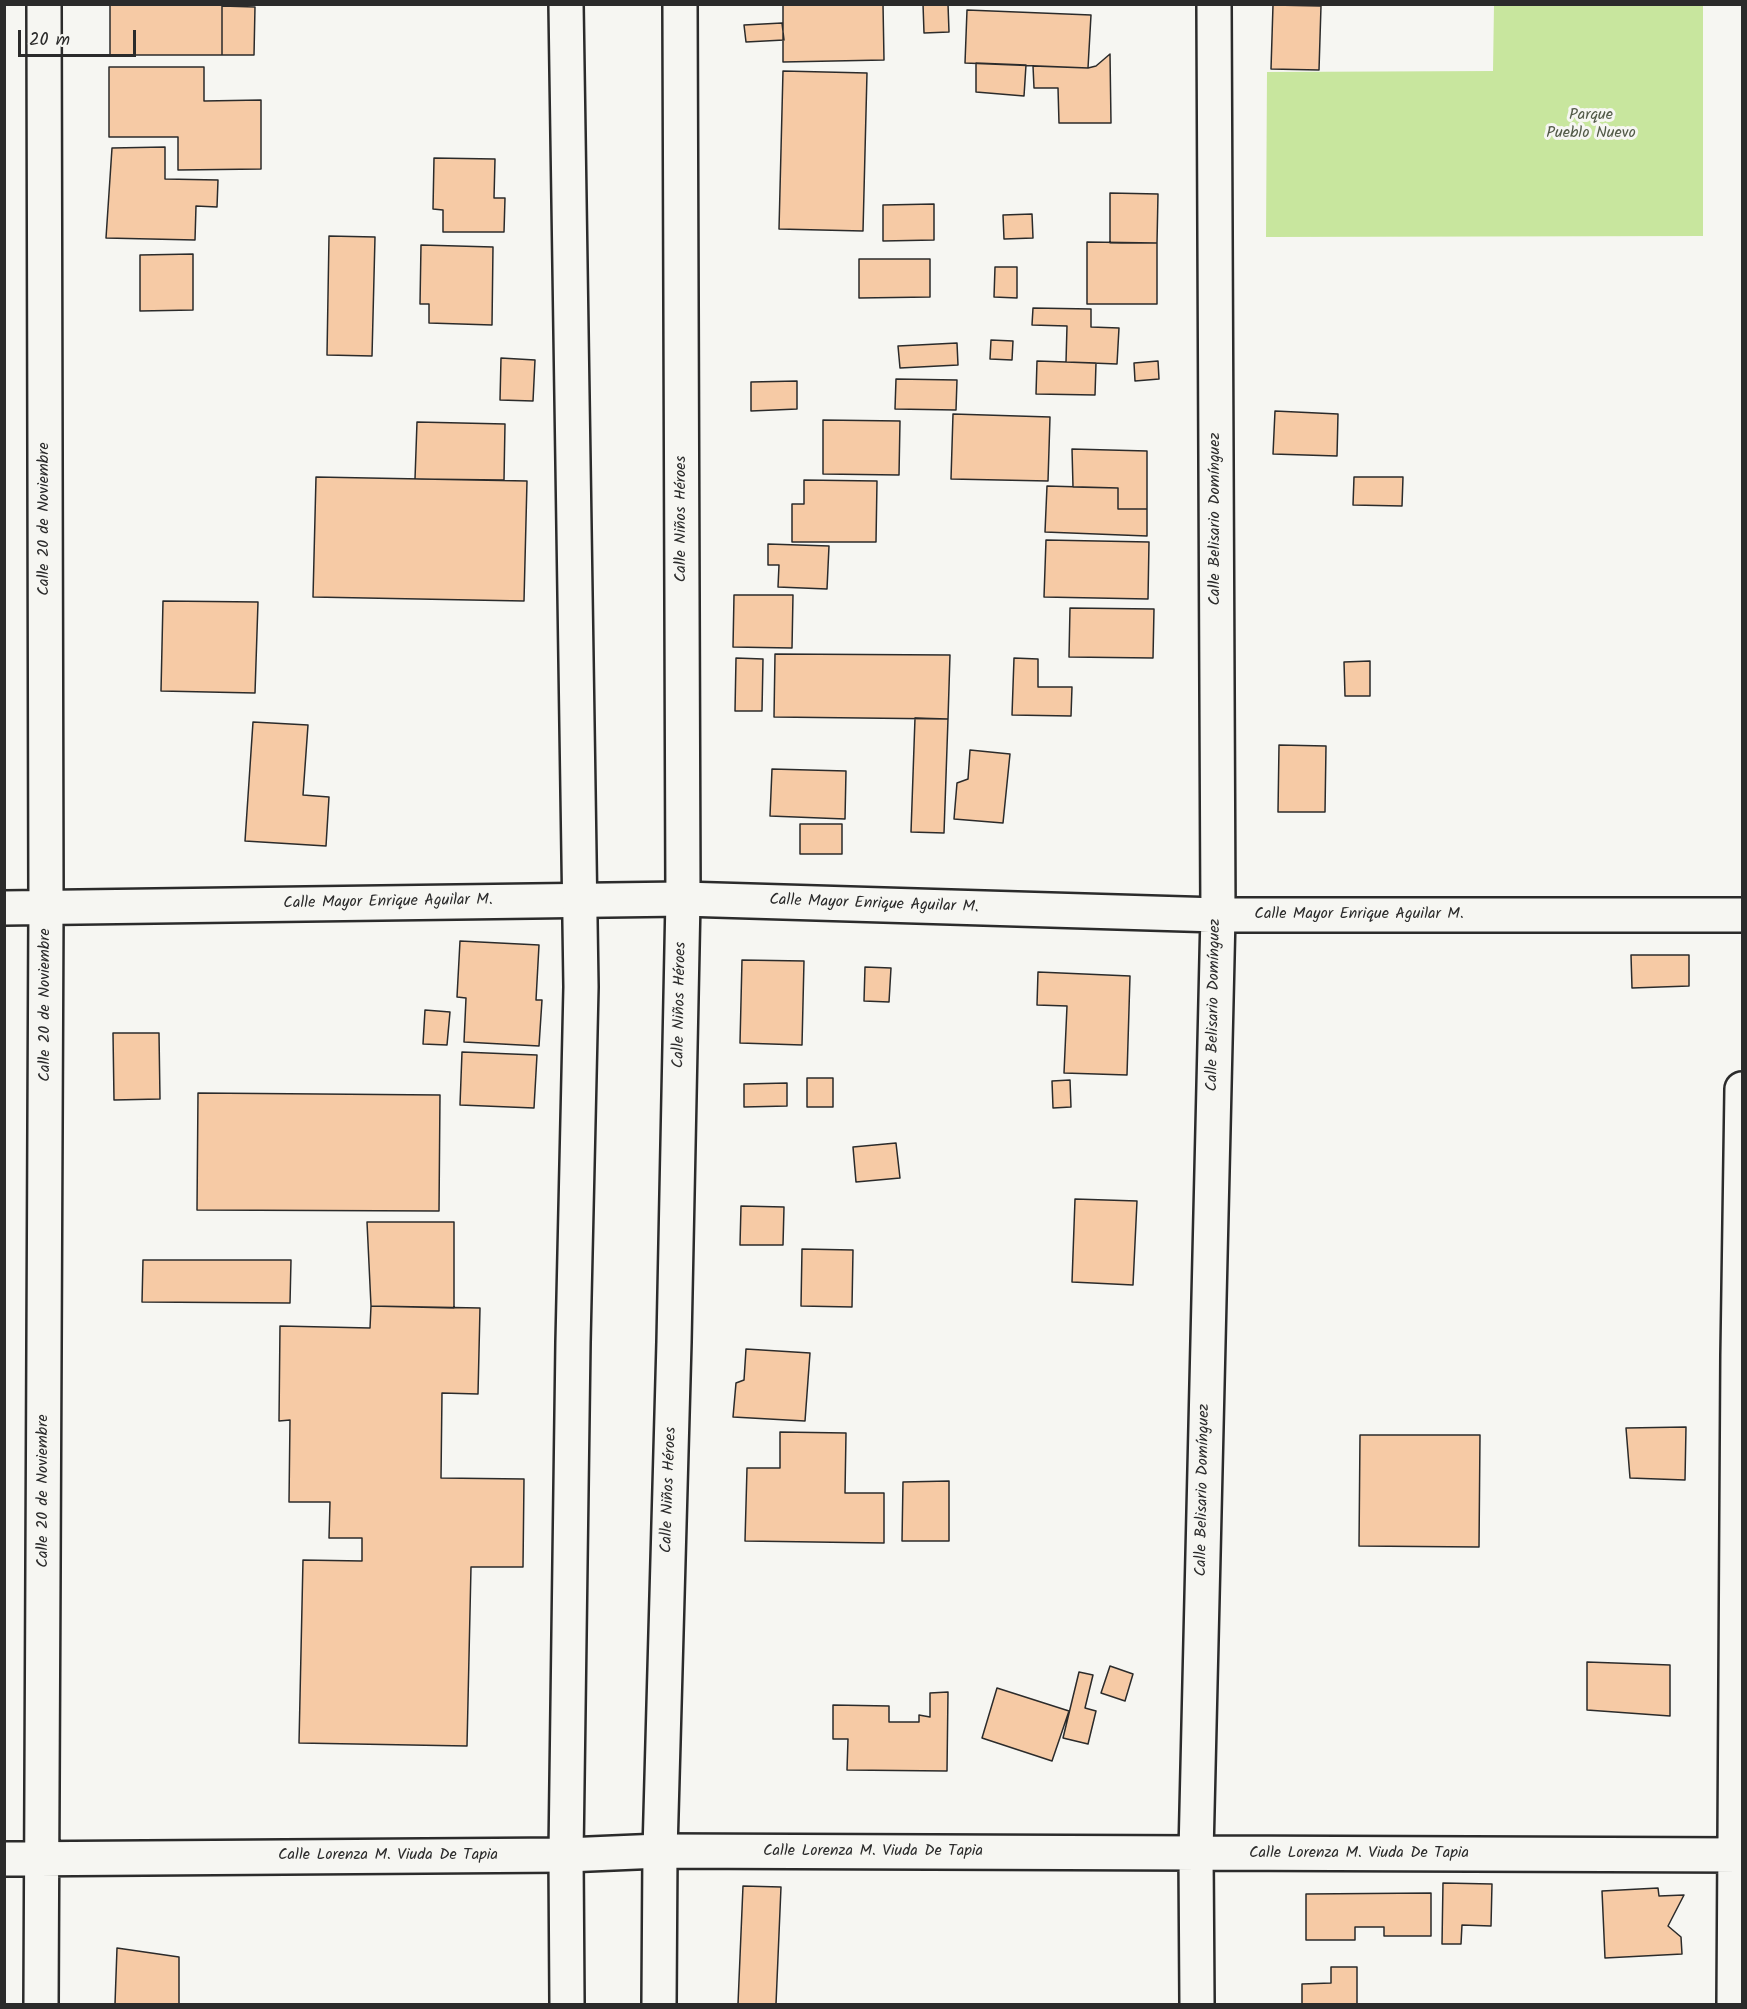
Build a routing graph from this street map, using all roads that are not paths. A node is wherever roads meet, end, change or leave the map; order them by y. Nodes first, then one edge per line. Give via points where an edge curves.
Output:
1 (44, 4) edge
2 (566, 4) edge
3 (680, 4) edge
4 (1214, 4) edge
5 (683, 899) junction
6 (581, 901) junction
7 (46, 907) junction
8 (4, 908) edge
9 (1218, 915) junction
10 (1743, 915) edge
11 (1743, 1089) edge
12 (660, 1851) junction
13 (1196, 1853) junction
14 (566, 1855) junction
15 (1739, 1855) edge
16 (4, 1859) edge
17 (43, 1859) junction
18 (41, 2004) edge
19 (567, 2004) edge
20 (659, 2004) edge
21 (1197, 2004) edge
22 (1734, 2004) edge

1 - 7 street, Calle 20 de Noviembre
2 - 6 street
3 - 5 street, Calle Niños Héroes
4 - 9 street, Calle Belisario Domínguez
5 - 6 street, Calle Mayor Enrique Aguilar M.
5 - 9 street, Calle Mayor Enrique Aguilar M.
5 - 12 street, Calle Niños Héroes
6 - 7 street, Calle Mayor Enrique Aguilar M.
6 - 14 street
7 - 8 street, Calle Mayor Enrique Aguilar M.
7 - 17 street, Calle 20 de Noviembre
9 - 10 street, Calle Mayor Enrique Aguilar M.
9 - 13 street, Calle Belisario Domínguez
11 - 15 street via 1738,1355
12 - 13 street, Calle Lorenza M. Viuda De Tapia
12 - 14 street, Calle Lorenza M. Viuda De Tapia
12 - 20 street, Calle Niños Héroes
13 - 15 street, Calle Lorenza M. Viuda De Tapia
13 - 21 street, Calle Belisario Domínguez
14 - 17 street, Calle Lorenza M. Viuda De Tapia
14 - 19 street
15 - 22 street
16 - 17 street, Calle Lorenza M. Viuda De Tapia
17 - 18 street, Calle 20 de Noviembre

